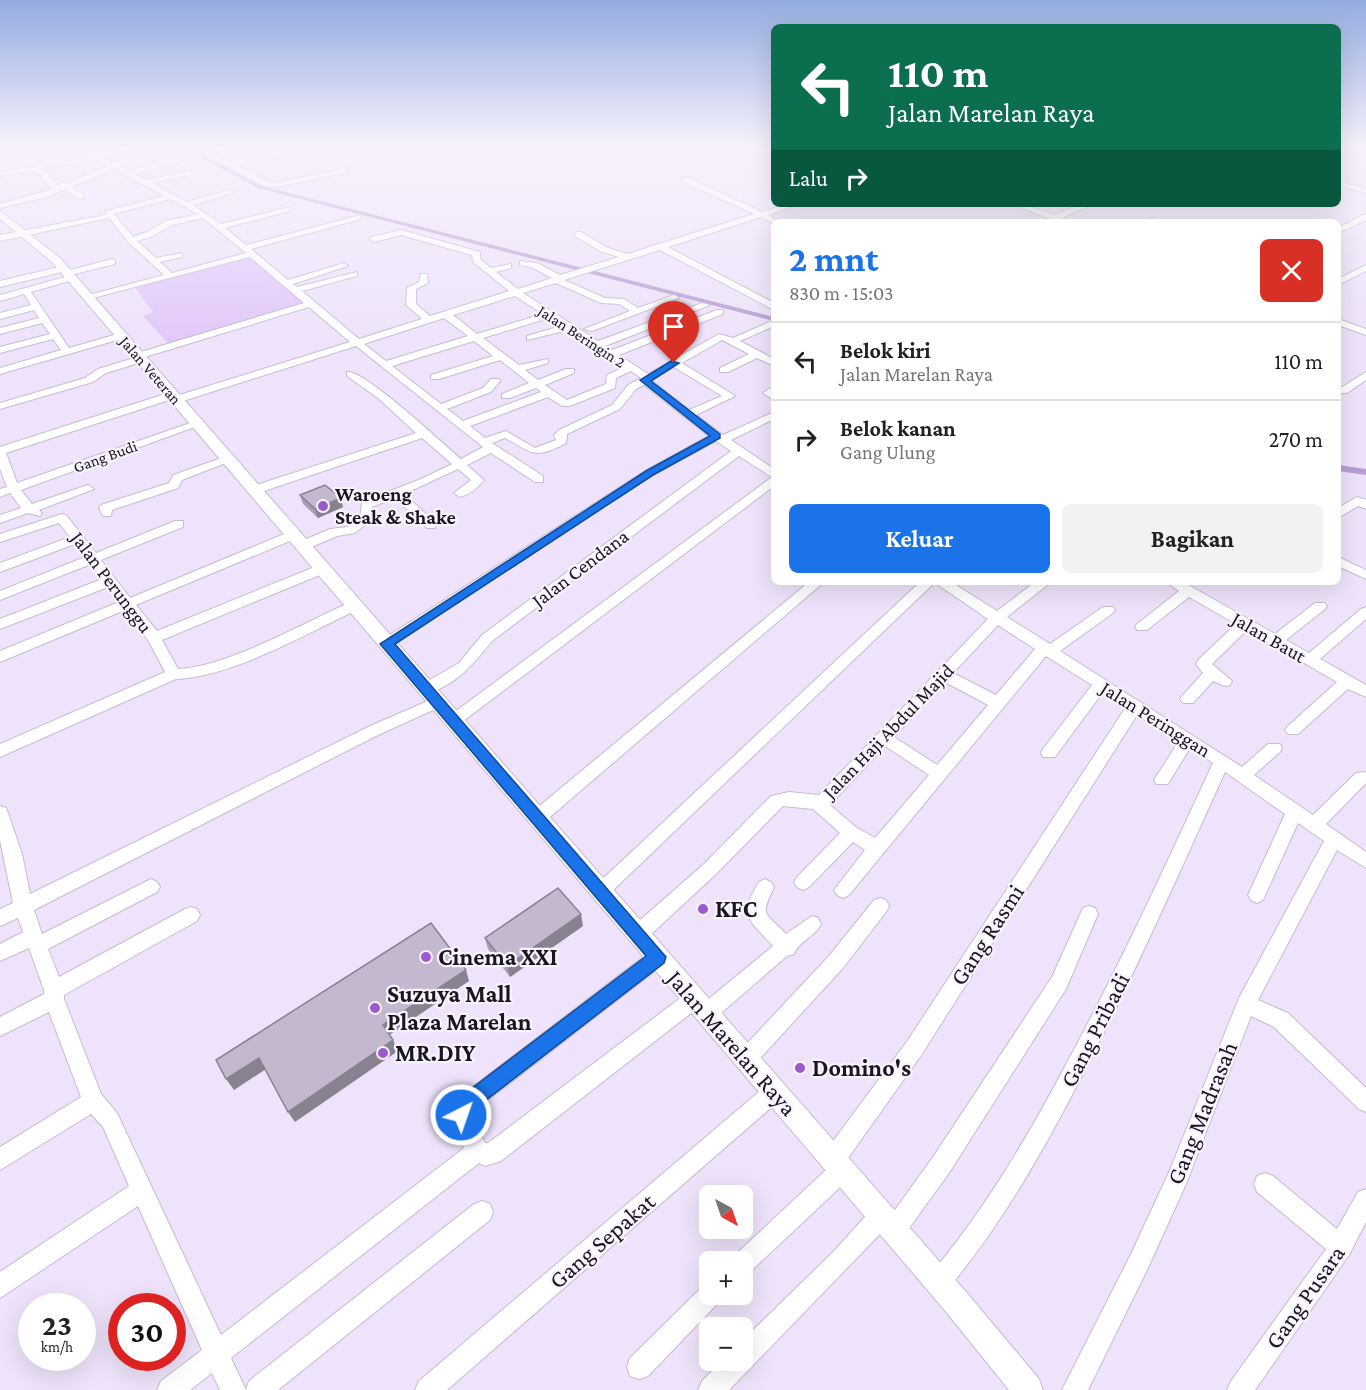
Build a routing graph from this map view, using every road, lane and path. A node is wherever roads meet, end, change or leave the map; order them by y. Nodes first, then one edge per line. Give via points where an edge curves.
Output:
1 (127, 211) edge
2 (198, 211) edge
3 (281, 211) edge
4 (752, 211) edge
5 (774, 211) edge
6 (1035, 211) edge
7 (1072, 211) edge
8 (0, 214) edge
9 (69, 214) dead end
10 (110, 214) junction
11 (205, 215) junction
12 (761, 215) junction
13 (358, 217) dead end
14 (1366, 217) edge
15 (128, 218) dead end
16 (284, 218) dead end
17 (1054, 218) junction
18 (771, 219) edge
19 (1057, 219) edge
20 (223, 230) junction
21 (1341, 230) edge
22 (21, 231) junction
23 (578, 234) dead end
24 (0, 237) edge
25 (374, 238) dead end
26 (131, 240) junction
27 (661, 247) junction
28 (249, 251) junction
29 (179, 255) dead end
30 (627, 257) junction
31 (155, 261) junction
32 (112, 262) dead end
33 (523, 263) dead end
34 (344, 266) dead end
35 (508, 266) dead end
36 (1366, 268) edge
37 (490, 271) junction
38 (67, 274) junction
39 (354, 274) dead end
40 (170, 276) junction
41 (424, 276) dead end
42 (559, 280) junction
43 (1341, 280) edge
44 (288, 283) junction
45 (1, 284) edge
46 (297, 290) junction
47 (516, 293) junction
48 (0, 298) edge
49 (31, 298) junction
50 (88, 298) junction
51 (674, 298) dead end
52 (312, 303) junction
53 (705, 305) dead end
54 (771, 305) edge
55 (0, 306) edge
56 (638, 312) junction
57 (720, 312) dead end
58 (446, 315) junction
59 (549, 315) junction
60 (0, 316) edge
61 (45, 319) junction
62 (429, 320) junction
63 (1341, 323) edge
64 (771, 324) edge
65 (569, 327) junction
66 (589, 329) dead end
67 (709, 329) junction
68 (0, 331) edge
69 (1366, 332) edge
70 (56, 335) junction
71 (121, 336) junction
72 (474, 338) junction
73 (530, 338) dead end
74 (733, 341) junction
75 (359, 343) junction
76 (597, 345) junction
77 (0, 350) edge
78 (68, 352) junction
79 (610, 354) junction
80 (765, 355) edge
81 (139, 357) junction
82 (500, 357) junction
83 (544, 361) dead end
84 (674, 363) junction
85 (384, 365) junction
86 (632, 367) junction
87 (518, 369) junction
88 (724, 369) dead end
89 (0, 371) edge
90 (570, 371) dead end
91 (351, 374) dead end
92 (1366, 375) edge
93 (435, 377) dead end
94 (646, 379) junction
95 (495, 381) dead end
96 (537, 384) junction
97 (1343, 391) dead end
98 (549, 393) junction
99 (506, 396) dead end
100 (174, 398) junction
101 (0, 406) edge
102 (439, 408) junction
103 (689, 414) junction
104 (771, 416) edge
105 (197, 424) junction
106 (462, 425) junction
107 (424, 434) junction
108 (720, 438) junction
109 (487, 446) junction
110 (739, 450) junction
111 (0, 451) edge
112 (227, 459) junction
113 (461, 464) junction
114 (771, 472) edge
115 (771, 475) edge
116 (4, 477) edge
117 (539, 479) dead end
118 (88, 489) dead end
119 (254, 490) junction
120 (16, 492) junction
121 (0, 493) edge
122 (396, 493) junction
123 (460, 493) dead end
124 (0, 502) edge
125 (1366, 505) edge
126 (30, 509) junction
127 (1341, 512) edge
128 (106, 513) dead end
129 (0, 519) edge
130 (43, 523) junction
131 (179, 524) dead end
132 (430, 525) dead end
133 (0, 538) edge
134 (79, 538) junction
135 (297, 540) junction
136 (94, 561) junction
137 (1341, 562) edge
138 (0, 568) edge
139 (322, 569) junction
140 (1366, 575) edge
141 (110, 581) junction
142 (814, 585) edge
143 (945, 585) edge
144 (948, 585) edge
145 (1040, 585) edge
146 (1178, 585) edge
147 (1188, 591) junction
148 (0, 596) edge
149 (1234, 599) dead end
150 (128, 604) junction
151 (354, 606) junction
152 (1320, 606) dead end
153 (1220, 608) junction
154 (1108, 610) dead end
155 (1366, 612) edge
156 (997, 618) junction
157 (1246, 623) junction
158 (0, 624) edge
159 (1142, 627) dead end
160 (154, 638) junction
161 (1276, 640) junction
162 (387, 644) junction
163 (1048, 649) junction
164 (0, 657) edge
165 (1310, 660) junction
166 (1210, 673) junction
167 (174, 674) junction
168 (942, 674) junction
169 (1225, 681) dead end
170 (1347, 681) junction
171 (1101, 684) junction
172 (1366, 692) edge
173 (431, 695) junction
174 (1188, 699) dead end
175 (998, 703) junction
176 (1135, 706) junction
177 (453, 721) junction
178 (1293, 730) dead end
179 (884, 738) junction
180 (1188, 739) junction
181 (1274, 748) dead end
182 (0, 751) edge
183 (1049, 753) dead end
184 (1222, 761) junction
185 (938, 773) junction
186 (1244, 775) junction
187 (1362, 777) dead end
188 (1162, 780) dead end
189 (818, 804) junction
190 (1294, 812) junction
191 (0, 813) edge
192 (537, 818) junction
193 (1314, 825) junction
194 (851, 833) junction
195 (1334, 839) junction
196 (877, 848) junction
197 (7, 857) edge
198 (1366, 861) edge
199 (803, 882) dead end
200 (151, 887) dead end
201 (765, 887) dead end
202 (843, 890) dead end
203 (601, 891) junction
204 (1257, 895) dead end
205 (23, 906) junction
206 (880, 906) dead end
207 (1089, 914) dead end
208 (191, 915) dead end
209 (0, 918) edge
210 (812, 924) dead end
211 (638, 934) junction
212 (36, 940) junction
213 (787, 948) junction
214 (0, 953) edge
215 (658, 957) junction
216 (54, 994) junction
217 (1246, 1004) junction
218 (700, 1006) junction
219 (0, 1028) edge
220 (746, 1059) junction
221 (774, 1092) junction
222 (93, 1101) junction
223 (1366, 1102) edge
224 (477, 1151) junction
225 (0, 1160) edge
226 (838, 1165) junction
227 (1264, 1184) dead end
228 (142, 1190) junction
229 (1366, 1200) edge
230 (482, 1212) dead end
231 (888, 1223) junction
232 (1341, 1247) junction
233 (753, 1253) edge
234 (939, 1282) junction
235 (0, 1286) edge
236 (700, 1305) edge
237 (753, 1349) edge
238 (216, 1352) junction
239 (639, 1366) dead end
240 (731, 1371) edge
241 (170, 1390) edge
242 (233, 1390) edge
243 (258, 1390) edge
244 (429, 1390) edge
245 (711, 1390) edge
246 (1028, 1390) edge
247 (1075, 1390) edge
248 (1240, 1390) edge

1 - 10 street
2 - 11 street
3 - 20 street
4 - 12 street
5 - 12 street
6 - 17 street
7 - 17 street
8 - 22 main road, Jalan Veteran
9 - 22 street
10 - 15 street
10 - 22 street
10 - 26 street
11 - 20 street
11 - 26 street via 169,223
12 - 18 street
12 - 27 street
13 - 28 street
14 - 21 street
16 - 20 street
17 - 19 street
20 - 28 street
22 - 24 street
22 - 38 main road, Jalan Veteran
23 - 30 street
25 - 37 street, Jalan Beringin 2 via 404,233 477,254 476,260
26 - 31 street
27 - 30 street
27 - 54 street
28 - 40 street
28 - 44 street
29 - 31 street
30 - 42 street
31 - 40 street
32 - 38 street
33 - 42 street via 537,266
34 - 44 street
35 - 37 street
36 - 43 street
37 - 47 street, Jalan Beringin 2
38 - 45 street
38 - 49 street
38 - 50 main road, Jalan Veteran
39 - 46 street
40 - 50 street
41 - 62 street via 423,283 412,288 411,305
42 - 47 street
42 - 56 street via 604,301 622,302
44 - 46 street
46 - 52 street
47 - 58 street
47 - 59 street, Jalan Beringin 2
48 - 49 street
49 - 55 street
49 - 60 street
49 - 61 street
50 - 71 main road, Jalan Veteran
51 - 56 street
52 - 75 street
52 - 81 street
53 - 76 street
56 - 66 street
57 - 67 street
58 - 62 street
58 - 72 street
59 - 65 street, Jalan Beringin 2
59 - 72 street
61 - 68 street
61 - 70 street
62 - 75 street
63 - 69 street
64 - 74 street
65 - 73 street
65 - 76 street, Jalan Beringin 2
67 - 74 street
67 - 79 street
67 - 84 street
70 - 77 street
70 - 78 street
71 - 78 street
71 - 81 main road, Jalan Veteran
72 - 82 street
72 - 85 street
74 - 80 street
75 - 85 street
75 - 100 street
76 - 79 street, Jalan Beringin 2
78 - 89 street
79 - 86 street, Jalan Beringin 2
80 - 88 street
81 - 100 main road, Jalan Veteran
81 - 101 street via 89,380
82 - 87 street
82 - 93 street
83 - 87 street
84 - 94 street
84 - 103 street via 730,396
85 - 102 street
86 - 94 street, Jalan Beringin 2
86 - 98 street via 611,377 611,386 566,404
87 - 96 street
90 - 96 street
91 - 107 street
92 - 97 street
94 - 103 street
94 - 109 street via 625,393 616,407 563,432 562,441 538,453 506,434
95 - 102 street via 487,390
96 - 98 street
96 - 99 street
98 - 106 street
100 - 105 main road, Jalan Veteran
100 - 111 street
102 - 106 street
103 - 108 street
104 - 108 street
105 - 112 main road, Jalan Veteran
105 - 120 street, Gang Budi
106 - 109 street
107 - 113 street
107 - 119 street
108 - 110 street
108 - 162 street via 649,473
109 - 113 street
109 - 117 street
110 - 114 street
110 - 173 street, Jalan Cendana via 487,638 468,663
111 - 116 street
112 - 119 main road, Jalan Veteran
112 - 128 street via 177,478 174,485 105,508
113 - 122 street
113 - 123 street via 478,480
115 - 177 street
116 - 120 street
118 - 126 street
119 - 135 main road, Jalan Veteran
120 - 121 street
120 - 124 street
120 - 126 street
122 - 132 street
122 - 135 street via 366,505 366,519 354,529
125 - 127 street via 1357,501
126 - 129 street
126 - 130 street
130 - 133 street, Jalan Perunggu
130 - 134 street, Jalan Perunggu via 62,518
131 - 136 street
134 - 136 street, Jalan Perunggu
134 - 138 street
135 - 139 main road, Jalan Marelan Raya
135 - 150 street
136 - 141 street, Jalan Perunggu
136 - 148 street
137 - 140 street
139 - 151 main road, Jalan Marelan Raya
139 - 160 street
141 - 150 street, Jalan Perunggu
141 - 158 street
142 - 192 street
143 - 203 street
144 - 156 street, Jalan Peringgan
145 - 156 street, Jalan Haji Abdul Majid
146 - 147 street, Jalan Baut
147 - 153 street, Jalan Baut
147 - 159 street
149 - 153 street
150 - 160 street, Jalan Perunggu
150 - 164 street
151 - 162 main road, Jalan Marelan Raya
151 - 167 street via 249,644 193,674
152 - 161 street
153 - 157 street, Jalan Baut
154 - 163 street
155 - 165 street
156 - 163 street, Jalan Peringgan
156 - 168 street, Jalan Haji Abdul Majid
157 - 161 street, Jalan Baut
157 - 166 street via 1203,663
160 - 167 street, Jalan Perunggu
161 - 165 street, Jalan Baut
162 - 173 main road, Jalan Marelan Raya
163 - 171 street, Jalan Peringgan
163 - 175 street
165 - 170 street, Jalan Baut
166 - 169 street
166 - 174 street
167 - 182 street
168 - 175 street
168 - 179 street, Jalan Haji Abdul Majid
170 - 172 street, Jalan Baut
170 - 178 street
171 - 176 street, Jalan Peringgan
171 - 183 street
173 - 177 main road, Jalan Marelan Raya
173 - 205 street, Jalan Cendana via 374,731
175 - 185 street
176 - 180 street, Jalan Peringgan
176 - 226 street, Gang Rasmi
177 - 192 main road, Jalan Marelan Raya
179 - 185 street
179 - 189 street, Jalan Haji Abdul Majid
180 - 184 street, Jalan Peringgan
180 - 188 street
181 - 186 street
184 - 186 street, Jalan Peringgan
184 - 234 street, Gang Pribadi via 1112,999 1043,1129 1000,1202 965,1253
185 - 196 street
186 - 190 street, Jalan Peringgan
187 - 193 street
189 - 194 street
189 - 211 street, Jalan Haji Abdul Majid via 789,797 777,801
190 - 193 street, Jalan Peringgan
190 - 204 street
191 - 197 street
192 - 203 main road, Jalan Marelan Raya
193 - 195 street, Jalan Peringgan
194 - 196 street
194 - 199 street
195 - 198 street, Jalan Peringgan
195 - 217 street, Gang Madrasah
196 - 202 street
197 - 205 street
200 - 212 street
201 - 213 street via 755,904 756,916
203 - 211 main road, Jalan Marelan Raya
205 - 209 street, Jalan Cendana
205 - 212 street
206 - 220 street via 836,962
207 - 231 street via 1059,983 941,1165
208 - 216 street
210 - 213 street
211 - 215 main road, Jalan Marelan Raya
212 - 214 street
212 - 216 street
213 - 218 street
215 - 218 main road, Jalan Marelan Raya
215 - 224 street via 465,1105 462,1125
216 - 219 street
216 - 222 street
217 - 223 street via 1281,1020
217 - 247 street, Gang Madrasah via 1178,1176
218 - 220 main road, Jalan Marelan Raya
218 - 224 street via 493,1153
220 - 221 main road, Jalan Marelan Raya
221 - 226 main road, Jalan Marelan Raya
221 - 244 street, Gang Sepakat
222 - 225 street
222 - 228 street via 110,1120
224 - 238 street
226 - 231 main road, Jalan Marelan Raya
226 - 233 street, Gang Rasmi
227 - 232 street
228 - 235 street
228 - 238 street
229 - 232 street, Gang Pusara
230 - 243 street
231 - 234 main road, Jalan Marelan Raya
231 - 237 street via 842,1259
232 - 248 street, Gang Pusara
234 - 246 main road, Jalan Marelan Raya
236 - 239 street
238 - 241 street
238 - 242 street
240 - 245 street

